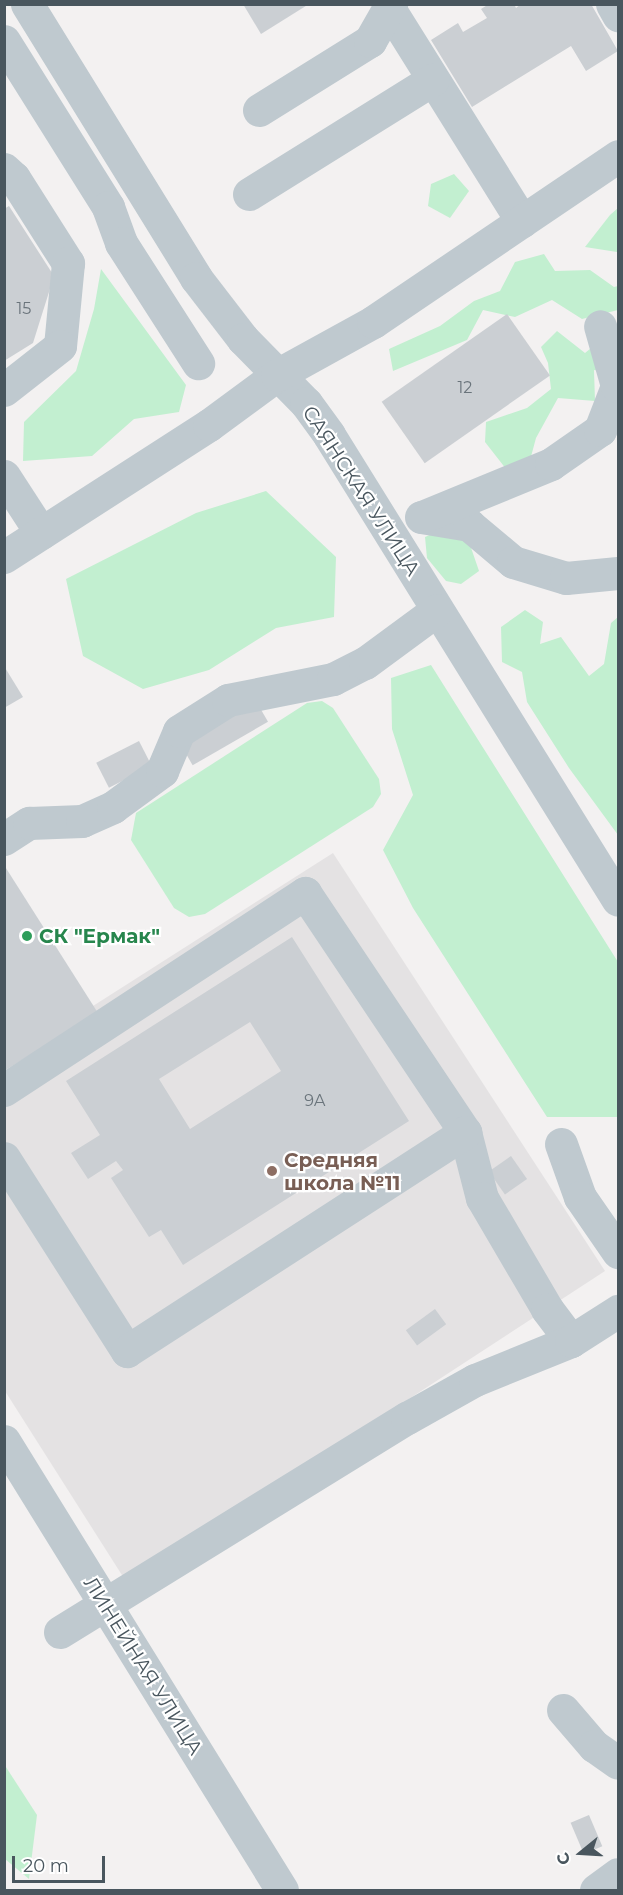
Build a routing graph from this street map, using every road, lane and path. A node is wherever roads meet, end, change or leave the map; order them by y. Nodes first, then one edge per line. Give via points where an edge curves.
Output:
1 (27, 4) edge
2 (612, 4) edge
3 (390, 7) edge
4 (618, 15) edge
5 (4, 40) edge
6 (432, 80) junction
7 (259, 110) dead end
8 (618, 156) edge
9 (4, 169) edge
10 (140, 187) junction
11 (249, 194) dead end
12 (108, 207) junction
13 (522, 221) junction
14 (600, 326) dead end
15 (198, 363) dead end
16 (277, 375) junction
17 (4, 390) edge
18 (4, 476) edge
19 (422, 517) junction
20 (388, 530) junction
21 (41, 533) junction
22 (4, 556) edge
23 (618, 573) edge
24 (438, 610) junction
25 (4, 839) edge
26 (618, 900) edge
27 (4, 1090) edge
28 (465, 1132) junction
29 (561, 1144) dead end
30 (4, 1158) edge
31 (618, 1252) edge
32 (618, 1311) edge
33 (571, 1341) junction
34 (4, 1441) edge
35 (105, 1605) junction
36 (60, 1632) dead end
37 (563, 1710) dead end
38 (618, 1763) edge
39 (618, 1874) edge
40 (282, 1890) edge
41 (596, 1890) edge

1 - 10 street, САЯНСКАЯ УЛИЦА
2 - 4 street
3 - 6 street
3 - 7 street via 370,41
5 - 12 street
6 - 11 street
6 - 13 street
8 - 13 street
9 - 17 street via 68,263 60,346
10 - 12 street
10 - 16 street, САЯНСКАЯ УЛИЦА via 196,278 243,339
12 - 15 street via 121,243
13 - 16 street via 373,322
14 - 19 street via 617,386 600,430 551,464
16 - 20 street, САЯНСКАЯ УЛИЦА via 306,403
16 - 21 street
18 - 21 street
19 - 20 street
19 - 23 street via 468,525 513,562 566,578
20 - 24 street, САЯНСКАЯ УЛИЦА
21 - 22 street
24 - 25 street via 365,663 333,679 228,700 179,731 162,771 113,807 82,821 29,823
24 - 26 street, САЯНСКАЯ УЛИЦА
27 - 28 street via 305,893
28 - 30 street via 127,1351
28 - 33 street via 482,1198 547,1309
29 - 31 street via 580,1197
32 - 33 street
33 - 35 street via 475,1380 407,1418
34 - 35 street, ЛИНЕЙНАЯ УЛИЦА
35 - 36 street
35 - 40 street, ЛИНЕЙНАЯ УЛИЦА
37 - 38 street via 594,1746
39 - 41 street

